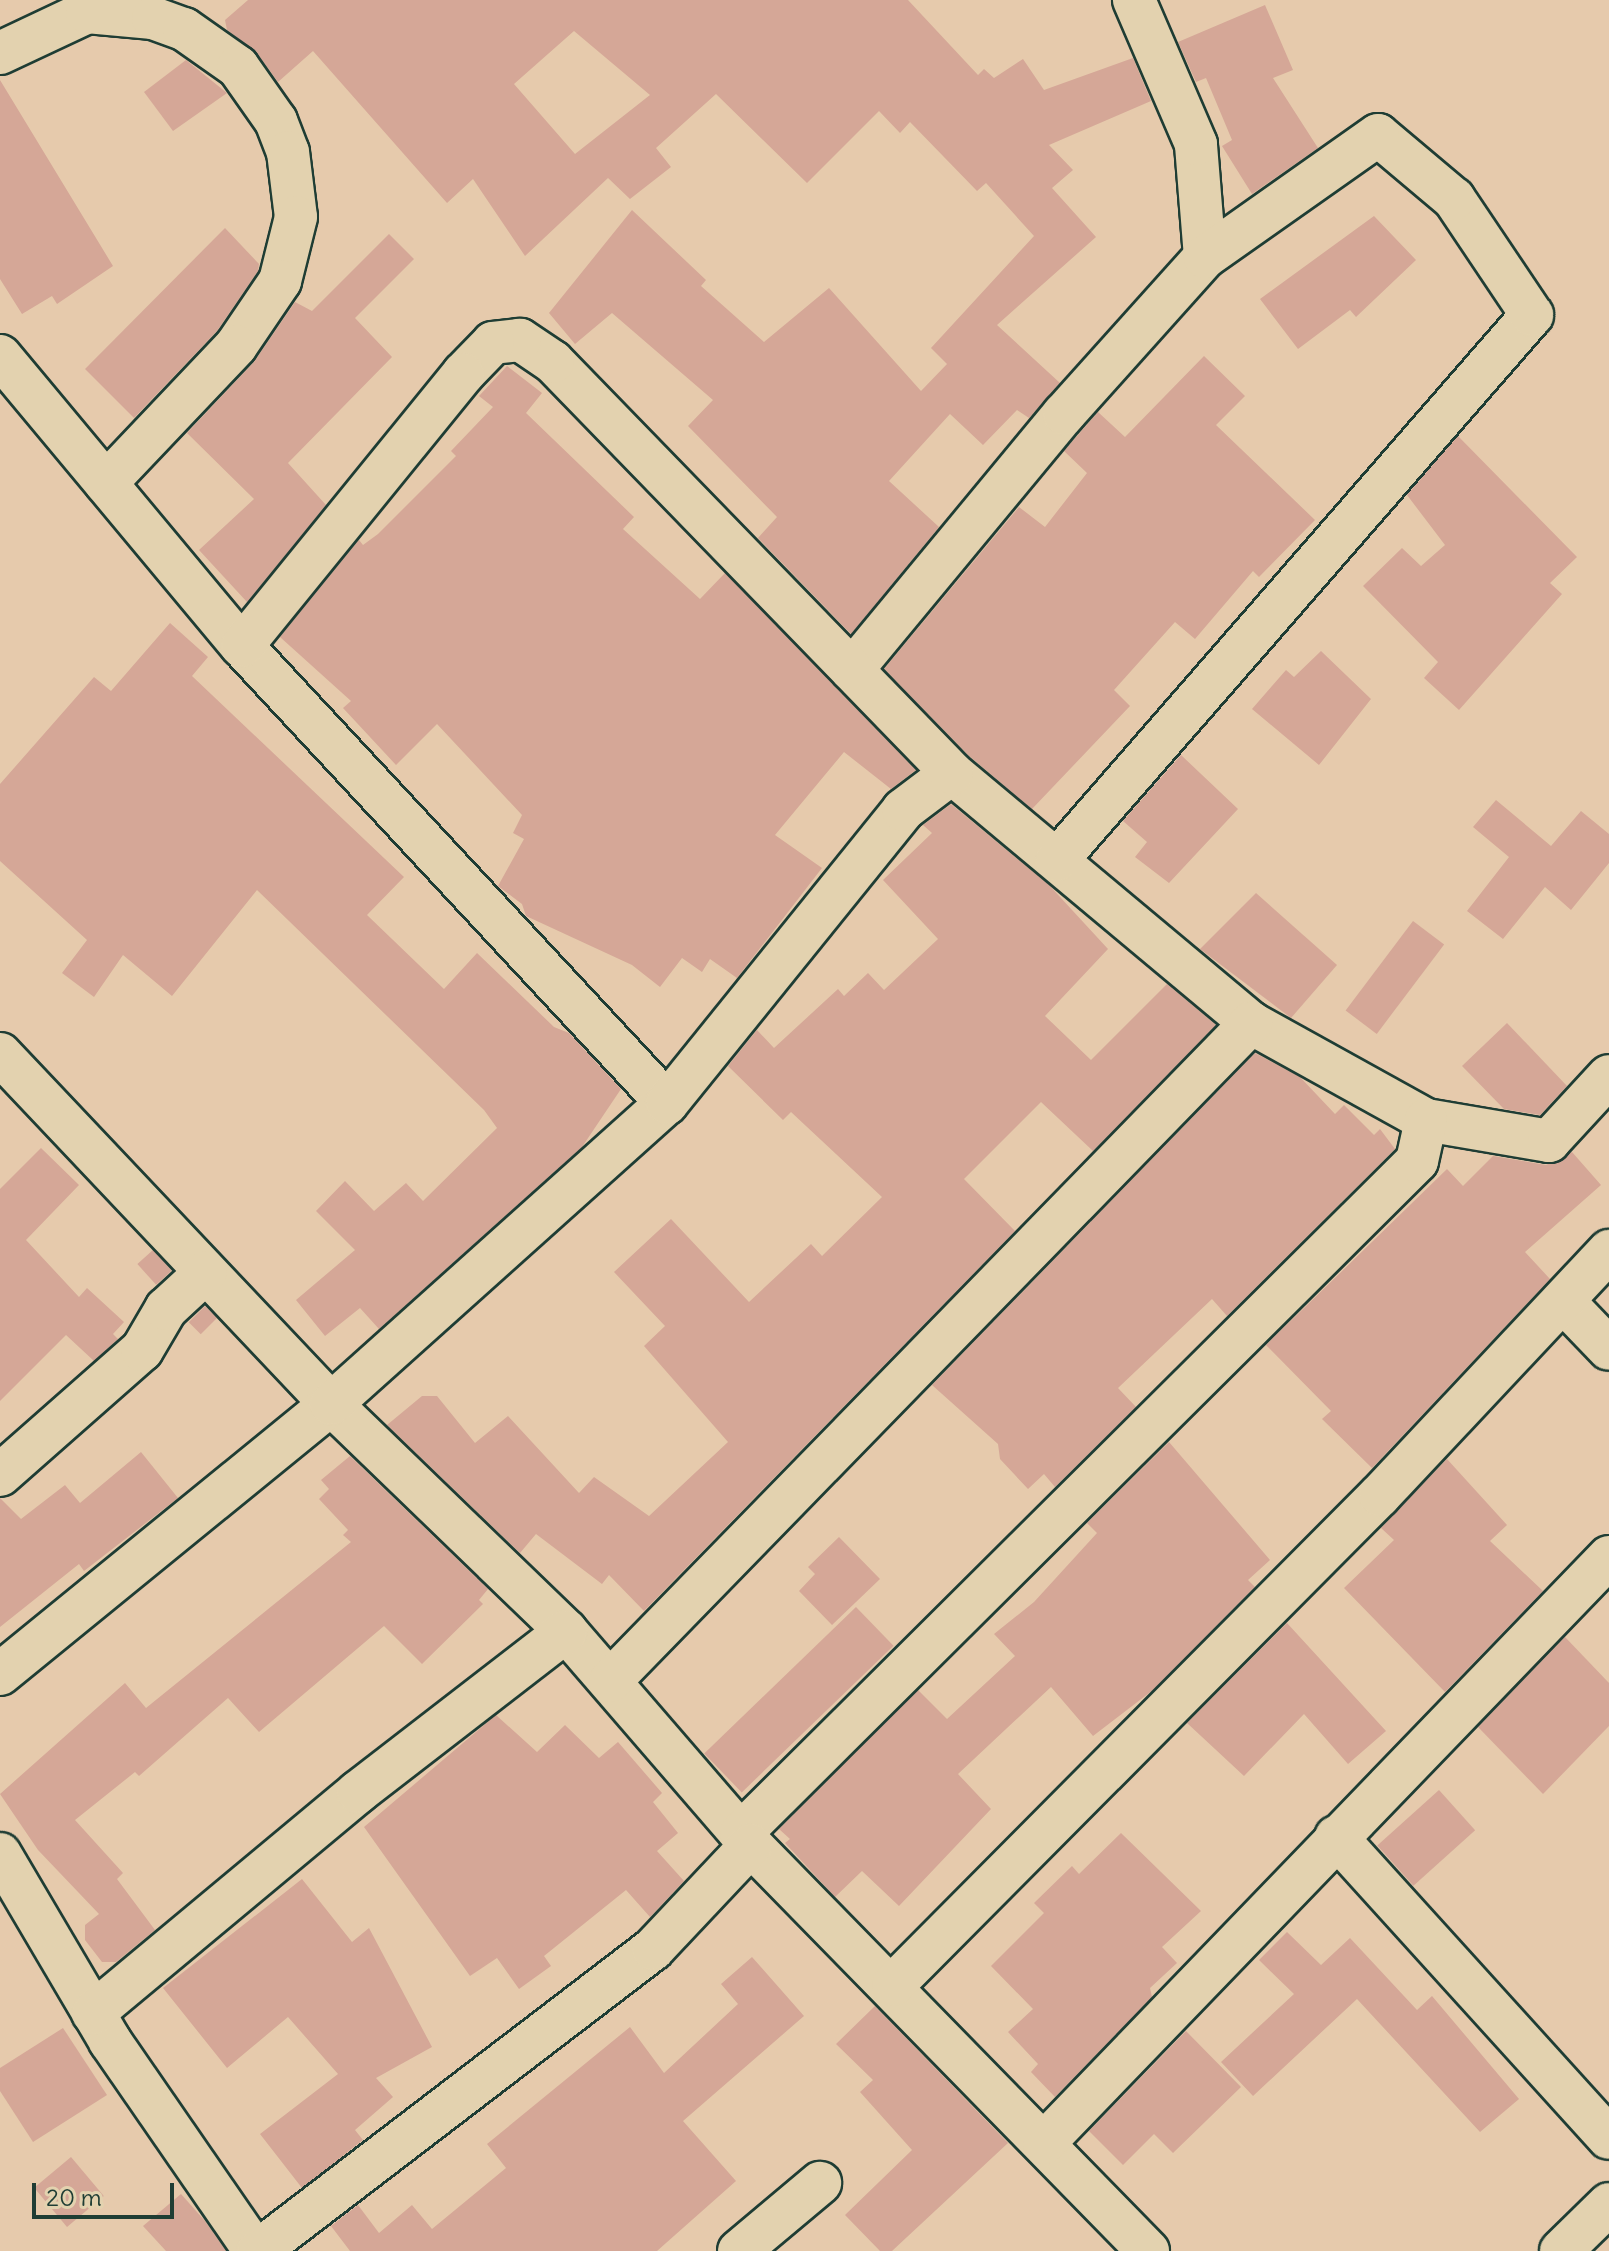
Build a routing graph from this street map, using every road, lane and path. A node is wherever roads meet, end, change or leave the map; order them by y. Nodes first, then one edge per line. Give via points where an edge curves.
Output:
1 (1134, 0) edge
2 (0, 53) edge
3 (1205, 257) junction
4 (0, 356) edge
5 (106, 483) junction
6 (242, 646) junction
7 (852, 670) junction
8 (952, 773) junction
9 (1057, 860) junction
10 (1251, 1023) junction
11 (1, 1058) edge
12 (1609, 1076) edge
13 (667, 1103) junction
14 (1426, 1120) junction
15 (1609, 1251) edge
16 (206, 1272) junction
17 (1563, 1301) junction
18 (1609, 1349) edge
19 (331, 1404) junction
20 (0, 1475) edge
21 (1609, 1557) edge
22 (566, 1631) junction
23 (0, 1674) edge
24 (610, 1681) junction
25 (1336, 1837) junction
26 (746, 1839) junction
27 (0, 1854) edge
28 (893, 1985) junction
29 (93, 2013) junction
30 (1609, 2138) edge
31 (1044, 2143) junction
32 (820, 2183) dead end
33 (1609, 2204) edge
34 (256, 2251) edge
35 (739, 2251) edge
36 (1148, 2251) edge
37 (1561, 2251) edge

1 - 3 street via 1196,144
2 - 5 street via 87,12 153,18 184,29 238,67 276,121 288,152 296,217 280,281 236,346
3 - 7 street via 1064,414
3 - 9 street via 1378,135 1454,199 1532,315
4 - 5 street
5 - 6 street
6 - 7 street via 463,374 493,343 520,340 553,362
6 - 13 street
7 - 8 street
8 - 9 street
8 - 13 street via 903,810
9 - 10 street
10 - 14 street
10 - 24 street
11 - 16 street
12 - 14 street via 1549,1141
13 - 19 street
14 - 26 street via 1417,1161
15 - 17 street
16 - 19 street
16 - 20 street via 166,1309 142,1350
17 - 18 street
17 - 28 street via 1380,1495
19 - 22 street
19 - 23 street
21 - 25 street
22 - 24 street
22 - 29 street via 358,1792
24 - 26 street
25 - 30 street
25 - 31 street
26 - 28 street
26 - 34 street via 653,1949
27 - 29 street
28 - 31 street
29 - 34 street
31 - 36 street
32 - 35 street
33 - 37 street

